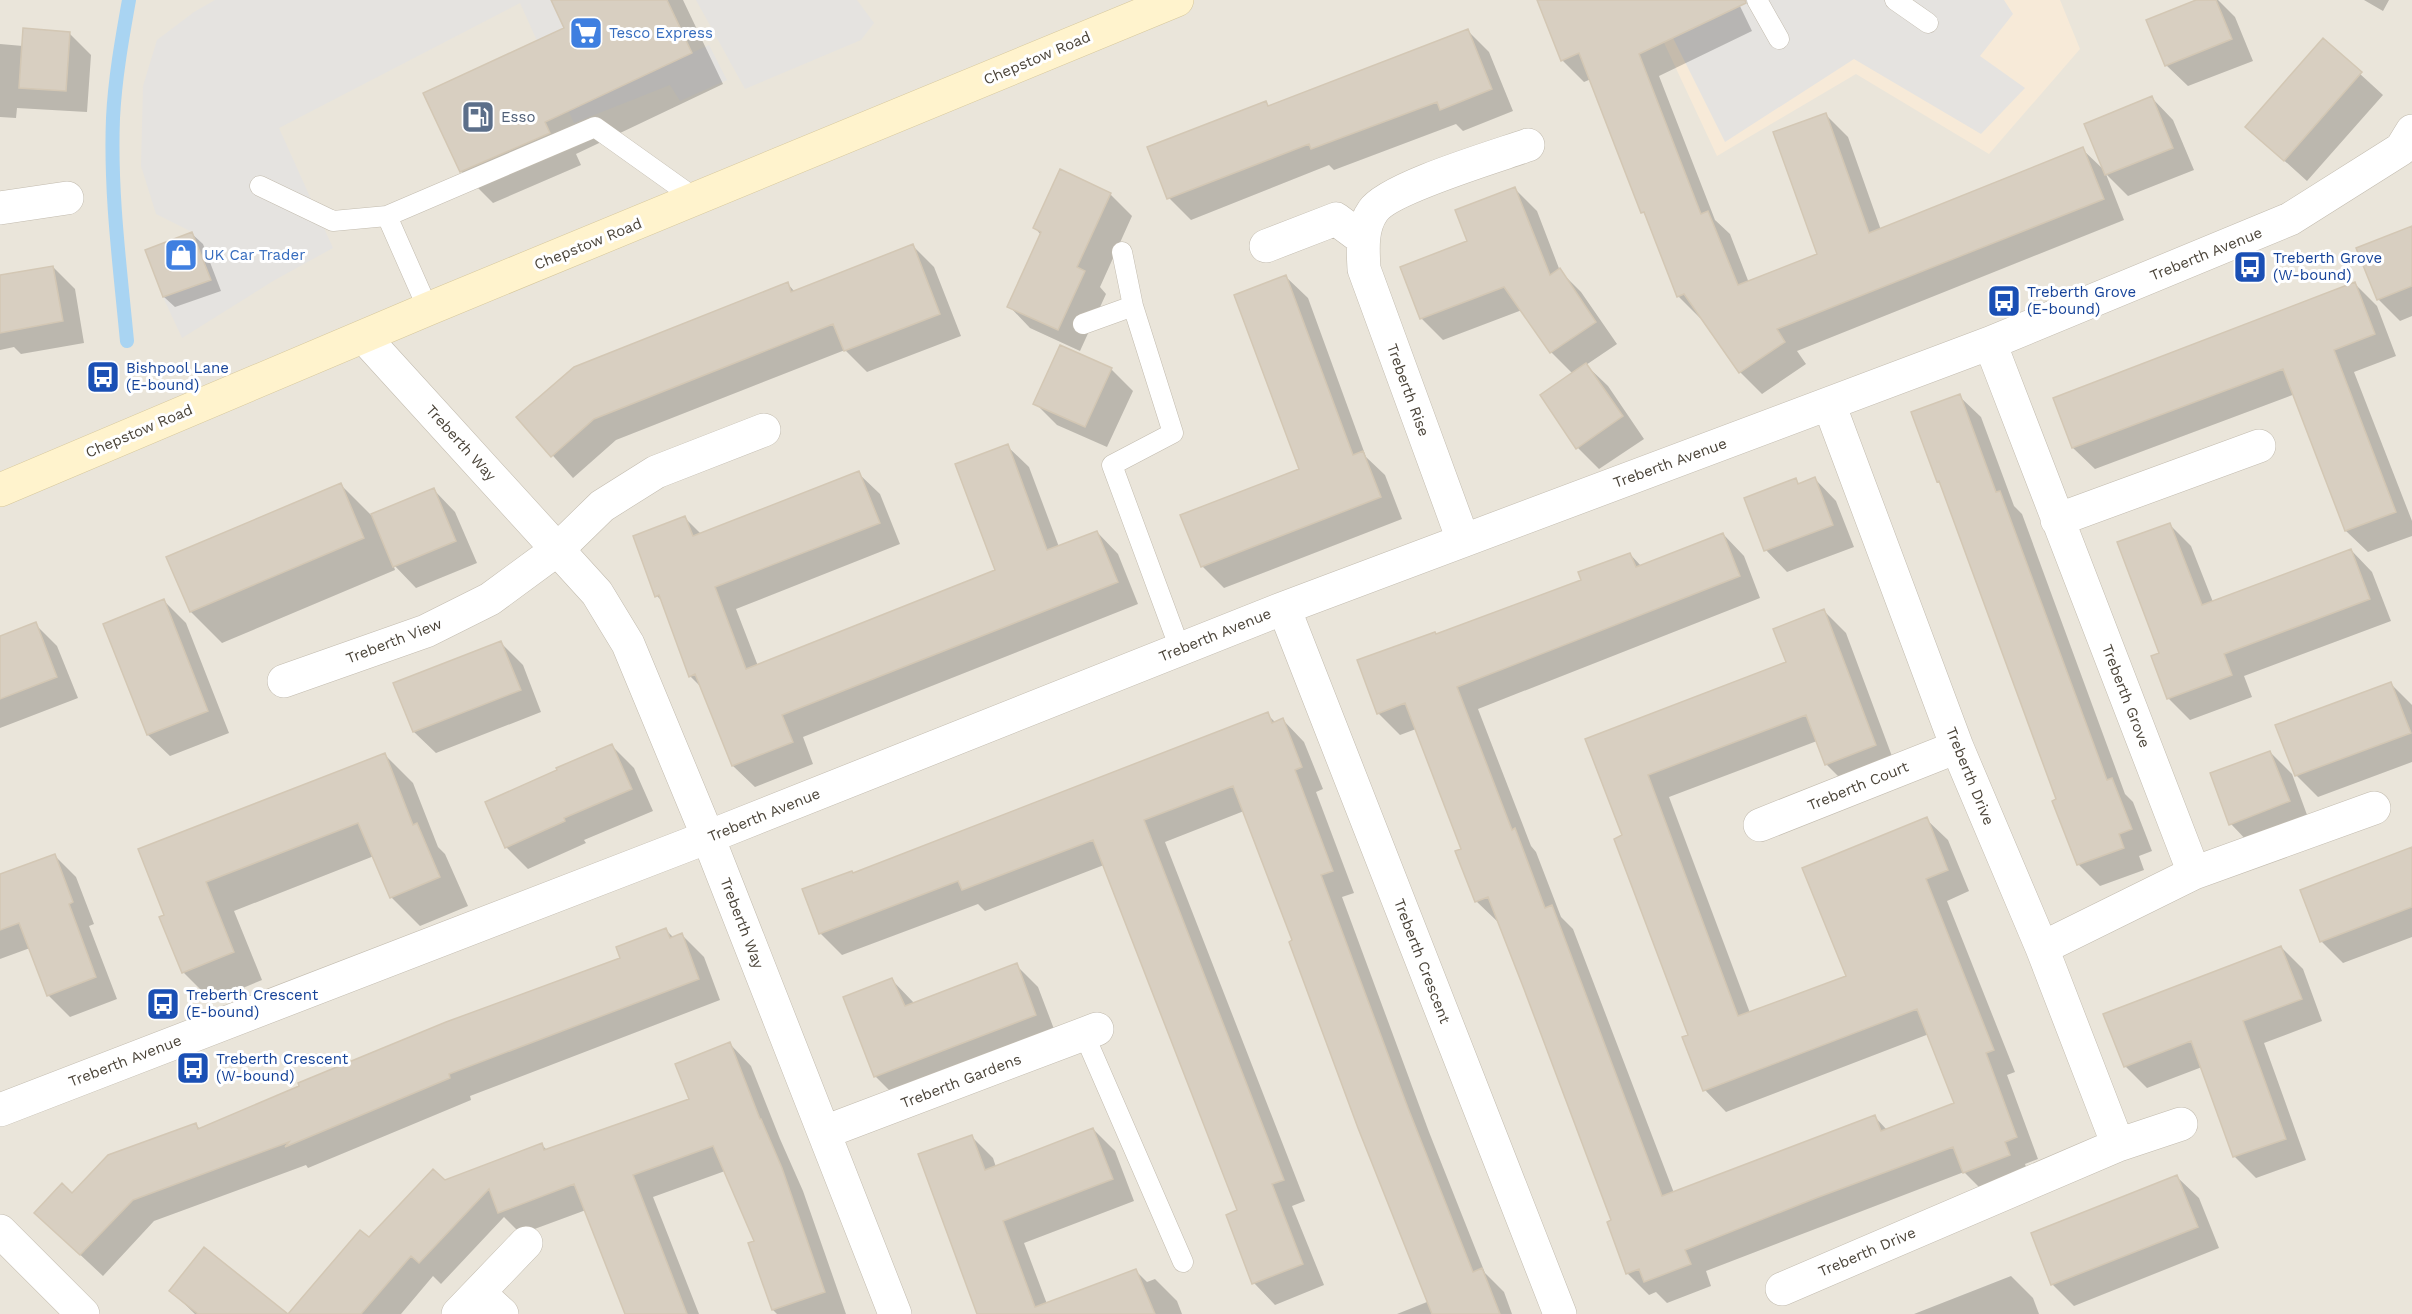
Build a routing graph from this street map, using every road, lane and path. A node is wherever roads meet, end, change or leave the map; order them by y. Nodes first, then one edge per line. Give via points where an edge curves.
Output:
1 (1177, 0) edge
2 (1757, 0) edge
3 (1895, 0) edge
4 (1928, 23) dead end
5 (1779, 39) dead end
6 (2412, 131) edge
7 (1528, 145) dead end
8 (260, 186) dead end
9 (67, 198) dead end
10 (696, 199) junction
11 (0, 208) edge
12 (387, 216) junction
13 (1363, 238) junction
14 (1266, 246) dead end
15 (1122, 252) dead end
16 (1133, 306) junction
17 (428, 309) junction
18 (1083, 324) dead end
19 (364, 337) junction
20 (1990, 343) junction
21 (1829, 404) junction
22 (764, 430) dead end
23 (2259, 446) dead end
24 (0, 490) edge
25 (2057, 520) junction
26 (1462, 540) junction
27 (558, 549) junction
28 (1284, 608) junction
29 (1180, 649) junction
30 (284, 681) dead end
31 (1957, 747) junction
32 (2374, 808) dead end
33 (1760, 825) dead end
34 (708, 837) junction
35 (2194, 873) junction
36 (2042, 948) junction
37 (1090, 1031) joint
38 (0, 1110) edge
39 (2181, 1124) dead end
40 (825, 1132) junction
41 (2118, 1145) junction
42 (0, 1231) edge
43 (526, 1243) dead end
44 (1183, 1262) dead end
45 (1782, 1289) dead end
46 (480, 1307) edge
47 (83, 1314) edge
48 (895, 1314) edge
49 (1560, 1314) edge

1 - 10 main road, Chepstow Road
2 - 5 lane
3 - 4 lane
6 - 20 street, Treberth Avenue via 2401,150 2290,219
7 - 13 street, Treberth Rise via 1395,193 1373,211
8 - 12 lane via 333,221
9 - 11 street
10 - 12 lane via 595,127
10 - 17 main road, Chepstow Road
12 - 17 lane
13 - 14 street via 1336,219
13 - 26 street, Treberth Rise via 1364,269
15 - 16 lane
16 - 18 lane
16 - 29 lane via 1173,433 1112,465
17 - 19 main road, Chepstow Road
19 - 24 main road, Chepstow Road
19 - 27 street, Treberth Way
20 - 21 street, Treberth Avenue
20 - 25 street, Treberth Grove
21 - 26 street, Treberth Avenue
21 - 31 street, Treberth Drive
22 - 27 street via 656,472 602,506
23 - 25 street
25 - 35 street, Treberth Grove
26 - 28 street, Treberth Avenue
27 - 30 street, Treberth View via 490,599 426,631
27 - 34 street, Treberth Way via 597,593 628,645
28 - 29 street, Treberth Avenue
28 - 49 street, Treberth Crescent
29 - 34 street, Treberth Avenue
31 - 33 street, Treberth Court
31 - 36 street, Treberth Drive
32 - 35 street
34 - 38 street, Treberth Avenue
34 - 40 street, Treberth Way
35 - 36 street
36 - 41 street, Treberth Drive
37 - 40 street, Treberth Gardens
37 - 44 lane
39 - 41 street, Treberth Drive
40 - 48 street, Treberth Way
41 - 45 street, Treberth Drive
42 - 47 street
43 - 46 street

